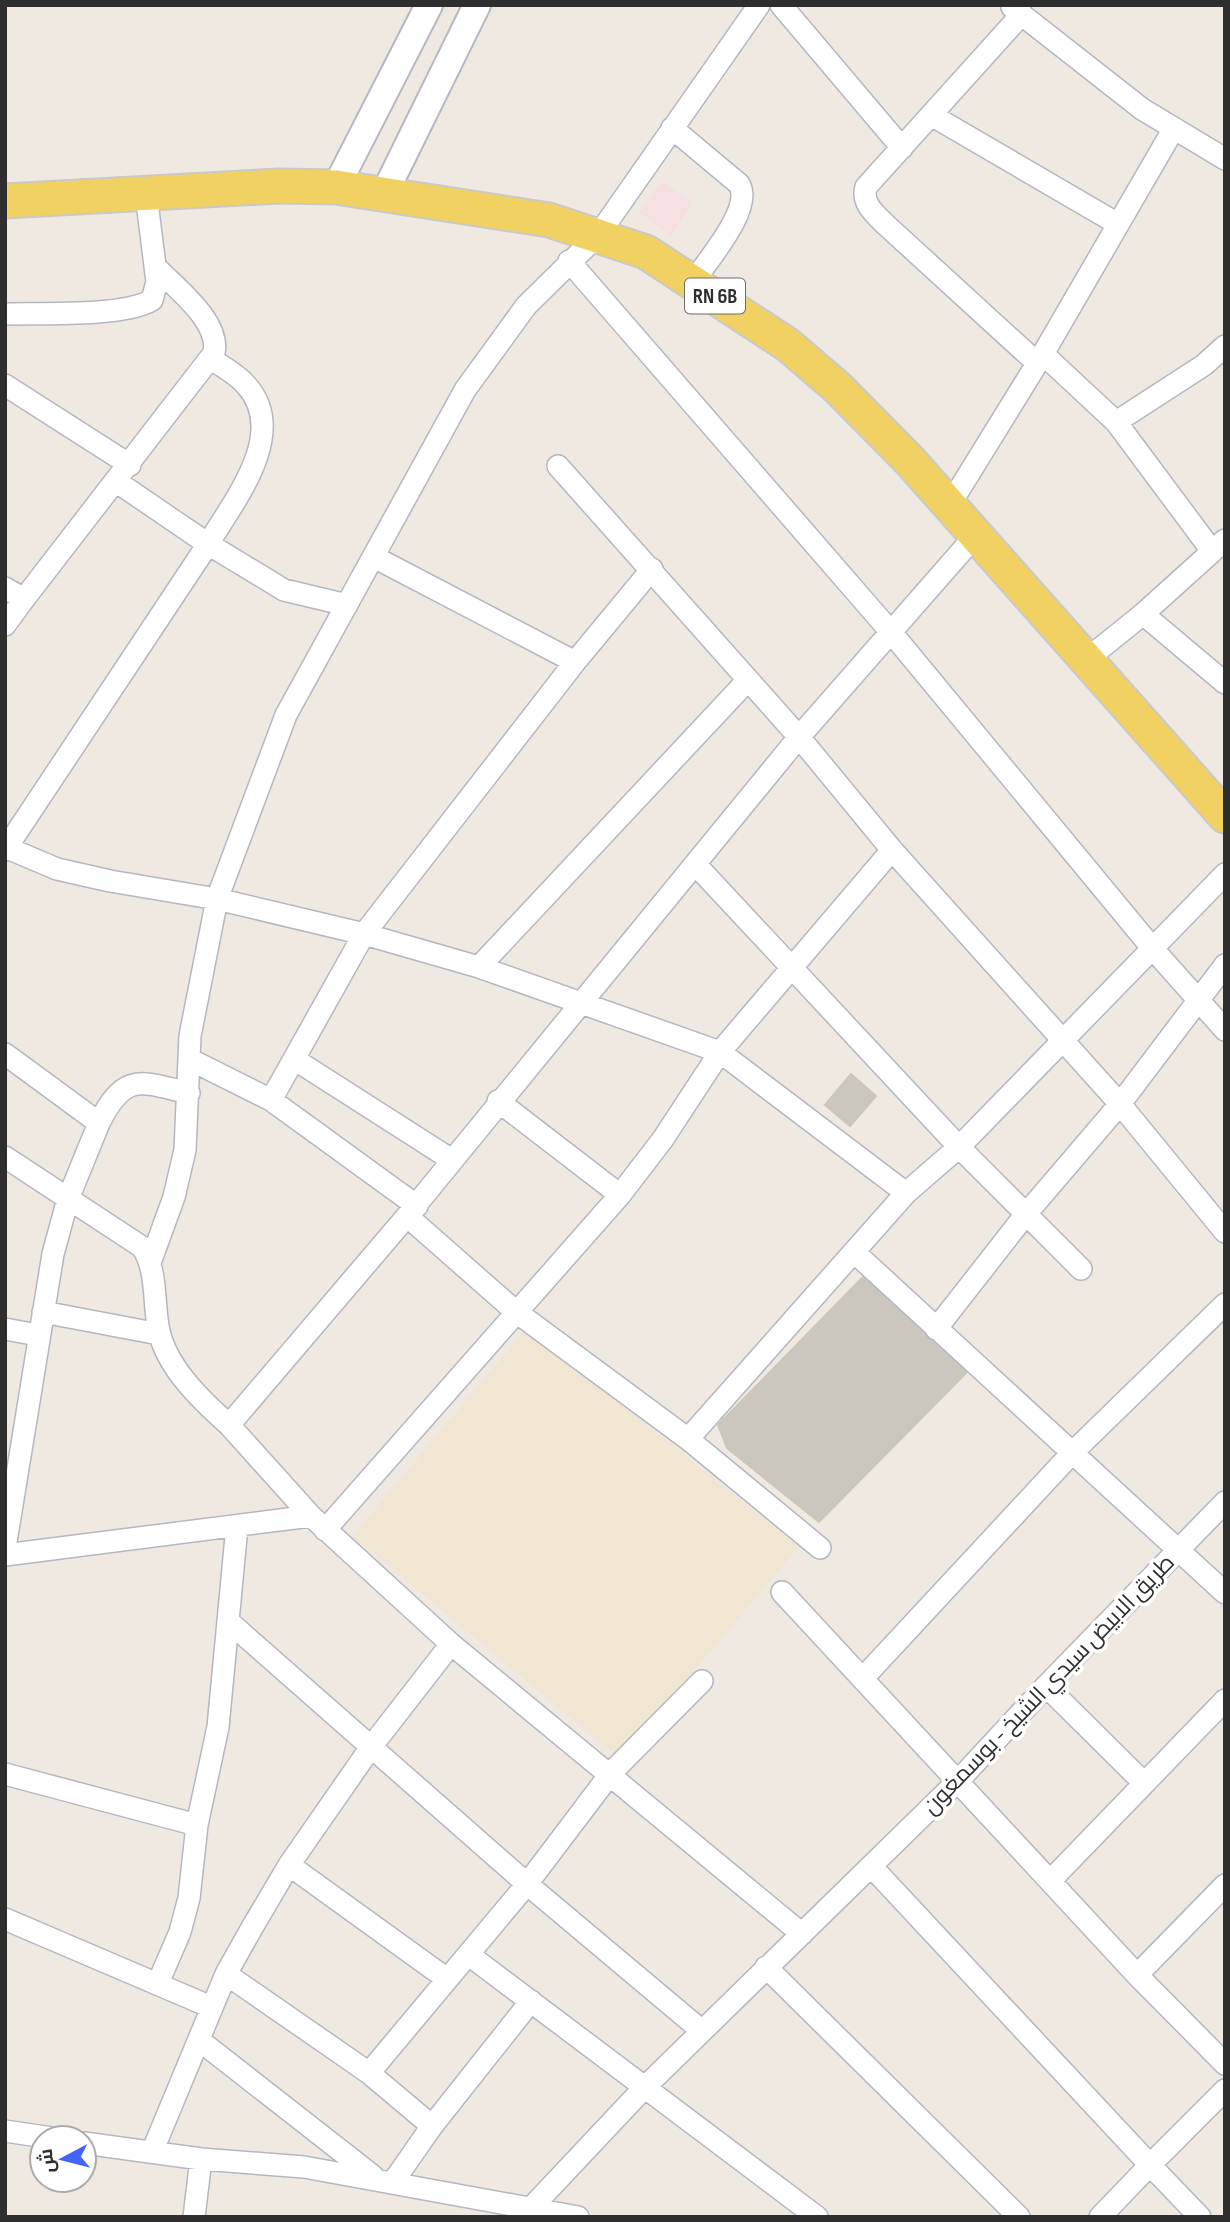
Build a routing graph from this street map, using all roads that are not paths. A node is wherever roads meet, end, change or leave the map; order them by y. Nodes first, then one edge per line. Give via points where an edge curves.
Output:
1 (429, 5) edge
2 (477, 5) edge
3 (759, 5) edge
4 (781, 5) edge
5 (1016, 10) edge
6 (398, 71) junction
7 (435, 90) junction
8 (931, 115) junction
9 (672, 128) junction
10 (1173, 130) junction
11 (902, 148) junction
12 (1225, 159) edge
13 (336, 187) junction
14 (385, 192) junction
15 (146, 194) junction
16 (5, 201) edge
17 (1118, 224) junction
18 (598, 234) junction
19 (569, 261) junction
20 (155, 266) junction
21 (693, 282) junction
22 (5, 314) edge
23 (1225, 346) edge
24 (211, 359) junction
25 (1040, 359) junction
26 (8, 392) edge
27 (1116, 422) junction
28 (130, 465) junction
29 (558, 466) dead end
30 (117, 482) junction
31 (949, 506) junction
32 (975, 536) junction
33 (208, 544) junction
34 (1218, 546) edge
35 (374, 557) junction
36 (652, 569) junction
37 (5, 588) edge
38 (24, 599) junction
39 (347, 605) junction
40 (1143, 614) junction
41 (5, 625) edge
42 (890, 631) junction
43 (1086, 660) junction
44 (575, 662) junction
45 (747, 681) junction
46 (1225, 683) edge
47 (799, 737) junction
48 (1225, 816) edge
49 (6, 848) edge
50 (891, 850) junction
51 (696, 865) junction
52 (1225, 874) edge
53 (217, 898) junction
54 (364, 934) junction
55 (1153, 949) junction
56 (1225, 965) edge
57 (479, 967) junction
58 (792, 970) junction
59 (1196, 999) junction
60 (582, 1002) junction
61 (1225, 1030) edge
62 (1062, 1040) junction
63 (720, 1052) junction
64 (5, 1054) edge
65 (188, 1059) junction
66 (294, 1059) junction
67 (190, 1093) junction
68 (271, 1100) junction
69 (498, 1101) junction
70 (1120, 1104) junction
71 (99, 1123) junction
72 (959, 1147) junction
73 (5, 1157) edge
74 (452, 1160) junction
75 (906, 1193) junction
76 (620, 1195) junction
77 (68, 1199) junction
78 (412, 1211) junction
79 (1026, 1214) junction
80 (1225, 1232) edge
81 (855, 1252) junction
82 (150, 1263) junction
83 (1081, 1269) dead end
84 (1225, 1304) edge
85 (515, 1311) junction
86 (43, 1312) junction
87 (5, 1329) edge
88 (936, 1329) junction
89 (159, 1334) junction
90 (38, 1335) junction
91 (229, 1425) junction
92 (688, 1439) junction
93 (1072, 1453) junction
94 (1225, 1502) edge
95 (318, 1523) junction
96 (237, 1526) junction
97 (5, 1548) edge
98 (820, 1548) dead end
99 (1178, 1548) junction
100 (5, 1555) edge
101 (782, 1592) dead end
102 (1225, 1593) edge
103 (229, 1621) junction
104 (451, 1644) junction
105 (864, 1677) junction
106 (702, 1681) dead end
107 (1046, 1686) junction
108 (1225, 1700) edge
109 (371, 1747) junction
110 (611, 1773) junction
111 (5, 1774) edge
112 (959, 1780) junction
113 (1143, 1782) junction
114 (197, 1825) junction
115 (289, 1865) junction
116 (870, 1866) junction
117 (1051, 1880) junction
118 (527, 1884) junction
119 (1225, 1885) edge
120 (5, 1919) edge
121 (802, 1934) junction
122 (469, 1955) junction
123 (766, 1967) junction
124 (226, 1974) junction
125 (1137, 1975) junction
126 (447, 1979) junction
127 (158, 1983) junction
128 (531, 2001) junction
129 (211, 2007) junction
130 (702, 2031) junction
131 (199, 2040) junction
132 (1225, 2064) edge
133 (369, 2073) junction
134 (644, 2088) junction
135 (1225, 2090) edge
136 (432, 2126) junction
137 (5, 2131) edge
138 (28, 2134) edge
139 (98, 2145) edge
140 (152, 2152) junction
141 (201, 2159) junction
142 (1150, 2165) junction
143 (385, 2181) junction
144 (531, 2208) junction
145 (194, 2217) edge
146 (578, 2217) edge
147 (817, 2217) edge
148 (1019, 2217) edge
149 (1100, 2217) edge
150 (1200, 2217) edge

1 - 6 street
2 - 7 street
3 - 9 street
4 - 11 street
5 - 8 street
5 - 10 street
6 - 7 street
6 - 13 street
7 - 14 street
8 - 11 street
8 - 17 street
9 - 18 street
9 - 21 street via 739,184 743,194 735,220
10 - 12 street
10 - 17 street
11 - 25 street via 866,187 868,205
13 - 14 main road, RN 6B
13 - 15 main road, RN 6B
14 - 18 main road, RN 6B via 549,219
15 - 16 main road, RN 6B
15 - 20 street
17 - 25 street
18 - 19 street
18 - 21 main road, RN 6B via 646,252
19 - 35 street via 526,306 465,390
19 - 42 street
20 - 22 street via 157,290 147,303 91,311
20 - 24 street via 208,326 215,344
21 - 31 main road, RN 6B via 788,345 818,371
23 - 27 street via 1204,365
24 - 28 street
24 - 33 street via 252,392 261,438 252,468
25 - 27 street
25 - 31 street
26 - 28 street
27 - 34 street
28 - 30 street
29 - 36 street
30 - 33 street
30 - 38 street
31 - 32 main road, RN 6B
32 - 42 street
32 - 43 main road, RN 6B
33 - 39 street via 284,590
33 - 49 street
34 - 40 street
35 - 39 street
35 - 44 street
36 - 44 street
36 - 45 street
37 - 38 street
38 - 41 street
39 - 53 street via 286,715
40 - 43 street
40 - 46 street
42 - 47 street
42 - 55 street
43 - 48 main road, RN 6B
44 - 54 street
45 - 47 street
45 - 57 street
47 - 50 street
47 - 51 street
49 - 53 street via 57,869
50 - 58 street
50 - 62 street
51 - 58 street
51 - 60 street
52 - 55 street
53 - 54 street
53 - 65 street
54 - 57 street
54 - 66 street
55 - 59 street
55 - 62 street
56 - 59 street
57 - 60 street
58 - 63 street
58 - 72 street
59 - 61 street
59 - 70 street
60 - 63 street
60 - 69 street
62 - 70 street
62 - 72 street
63 - 75 street
63 - 76 street
64 - 71 street
65 - 67 street
65 - 68 street
66 - 68 street
66 - 74 street
67 - 71 street via 132,1084 115,1097
67 - 82 street via 181,1171
68 - 78 street
69 - 74 street
69 - 76 street
70 - 79 street
70 - 80 street
71 - 77 street
72 - 75 street
72 - 79 street
73 - 77 street
74 - 78 street
75 - 81 street
76 - 85 street
77 - 82 street via 137,1243
77 - 86 street via 55,1241
78 - 85 street
78 - 91 street
79 - 83 street
79 - 88 street
81 - 88 street
81 - 92 street
82 - 89 street
84 - 93 street
85 - 92 street
85 - 95 street
86 - 89 street
86 - 90 street
87 - 90 street
88 - 93 street
89 - 91 street via 190,1385
90 - 97 street
91 - 95 street
92 - 98 street
93 - 99 street
93 - 105 street
94 - 99 street, طريق الابيض سيدي الشيخ - بوسمغون
95 - 96 street
95 - 104 street
96 - 100 street
96 - 103 street
99 - 102 street
99 - 107 street, طريق الابيض سيدي الشيخ - بوسمغون
101 - 105 street
103 - 109 street
103 - 114 street via 218,1727
104 - 109 street
104 - 110 street
105 - 112 street
106 - 110 street
107 - 112 street, طريق الابيض سيدي الشيخ - بوسمغون
107 - 113 street
108 - 113 street
109 - 115 street
109 - 118 street
110 - 118 street
110 - 121 street
111 - 114 street
112 - 116 street, طريق الابيض سيدي الشيخ - بوسمغون
112 - 117 street
113 - 117 street
114 - 127 street via 185,1918
115 - 124 street
115 - 126 street
116 - 121 street, طريق الابيض سيدي الشيخ - بوسمغون
116 - 142 street
117 - 125 street
118 - 122 street
118 - 130 street
119 - 125 street
120 - 127 street
121 - 123 street, طريق الابيض سيدي الشيخ - بوسمغون
122 - 126 street
122 - 128 street
123 - 130 street, طريق الابيض سيدي الشيخ - بوسمغون
123 - 148 street
124 - 129 street
124 - 133 street
125 - 132 street
126 - 133 street
127 - 129 street
128 - 134 street
128 - 136 street
129 - 131 street
130 - 134 street, طريق الابيض سيدي الشيخ - بوسمغون
131 - 140 street
131 - 143 street
133 - 136 street
134 - 144 street, طريق الابيض سيدي الشيخ - بوسمغون
134 - 147 street
135 - 142 street
136 - 143 street
137 - 138 street
139 - 140 street
140 - 141 street
141 - 143 street via 304,2167
141 - 145 street
142 - 149 street
142 - 150 street
143 - 144 street
144 - 146 street

